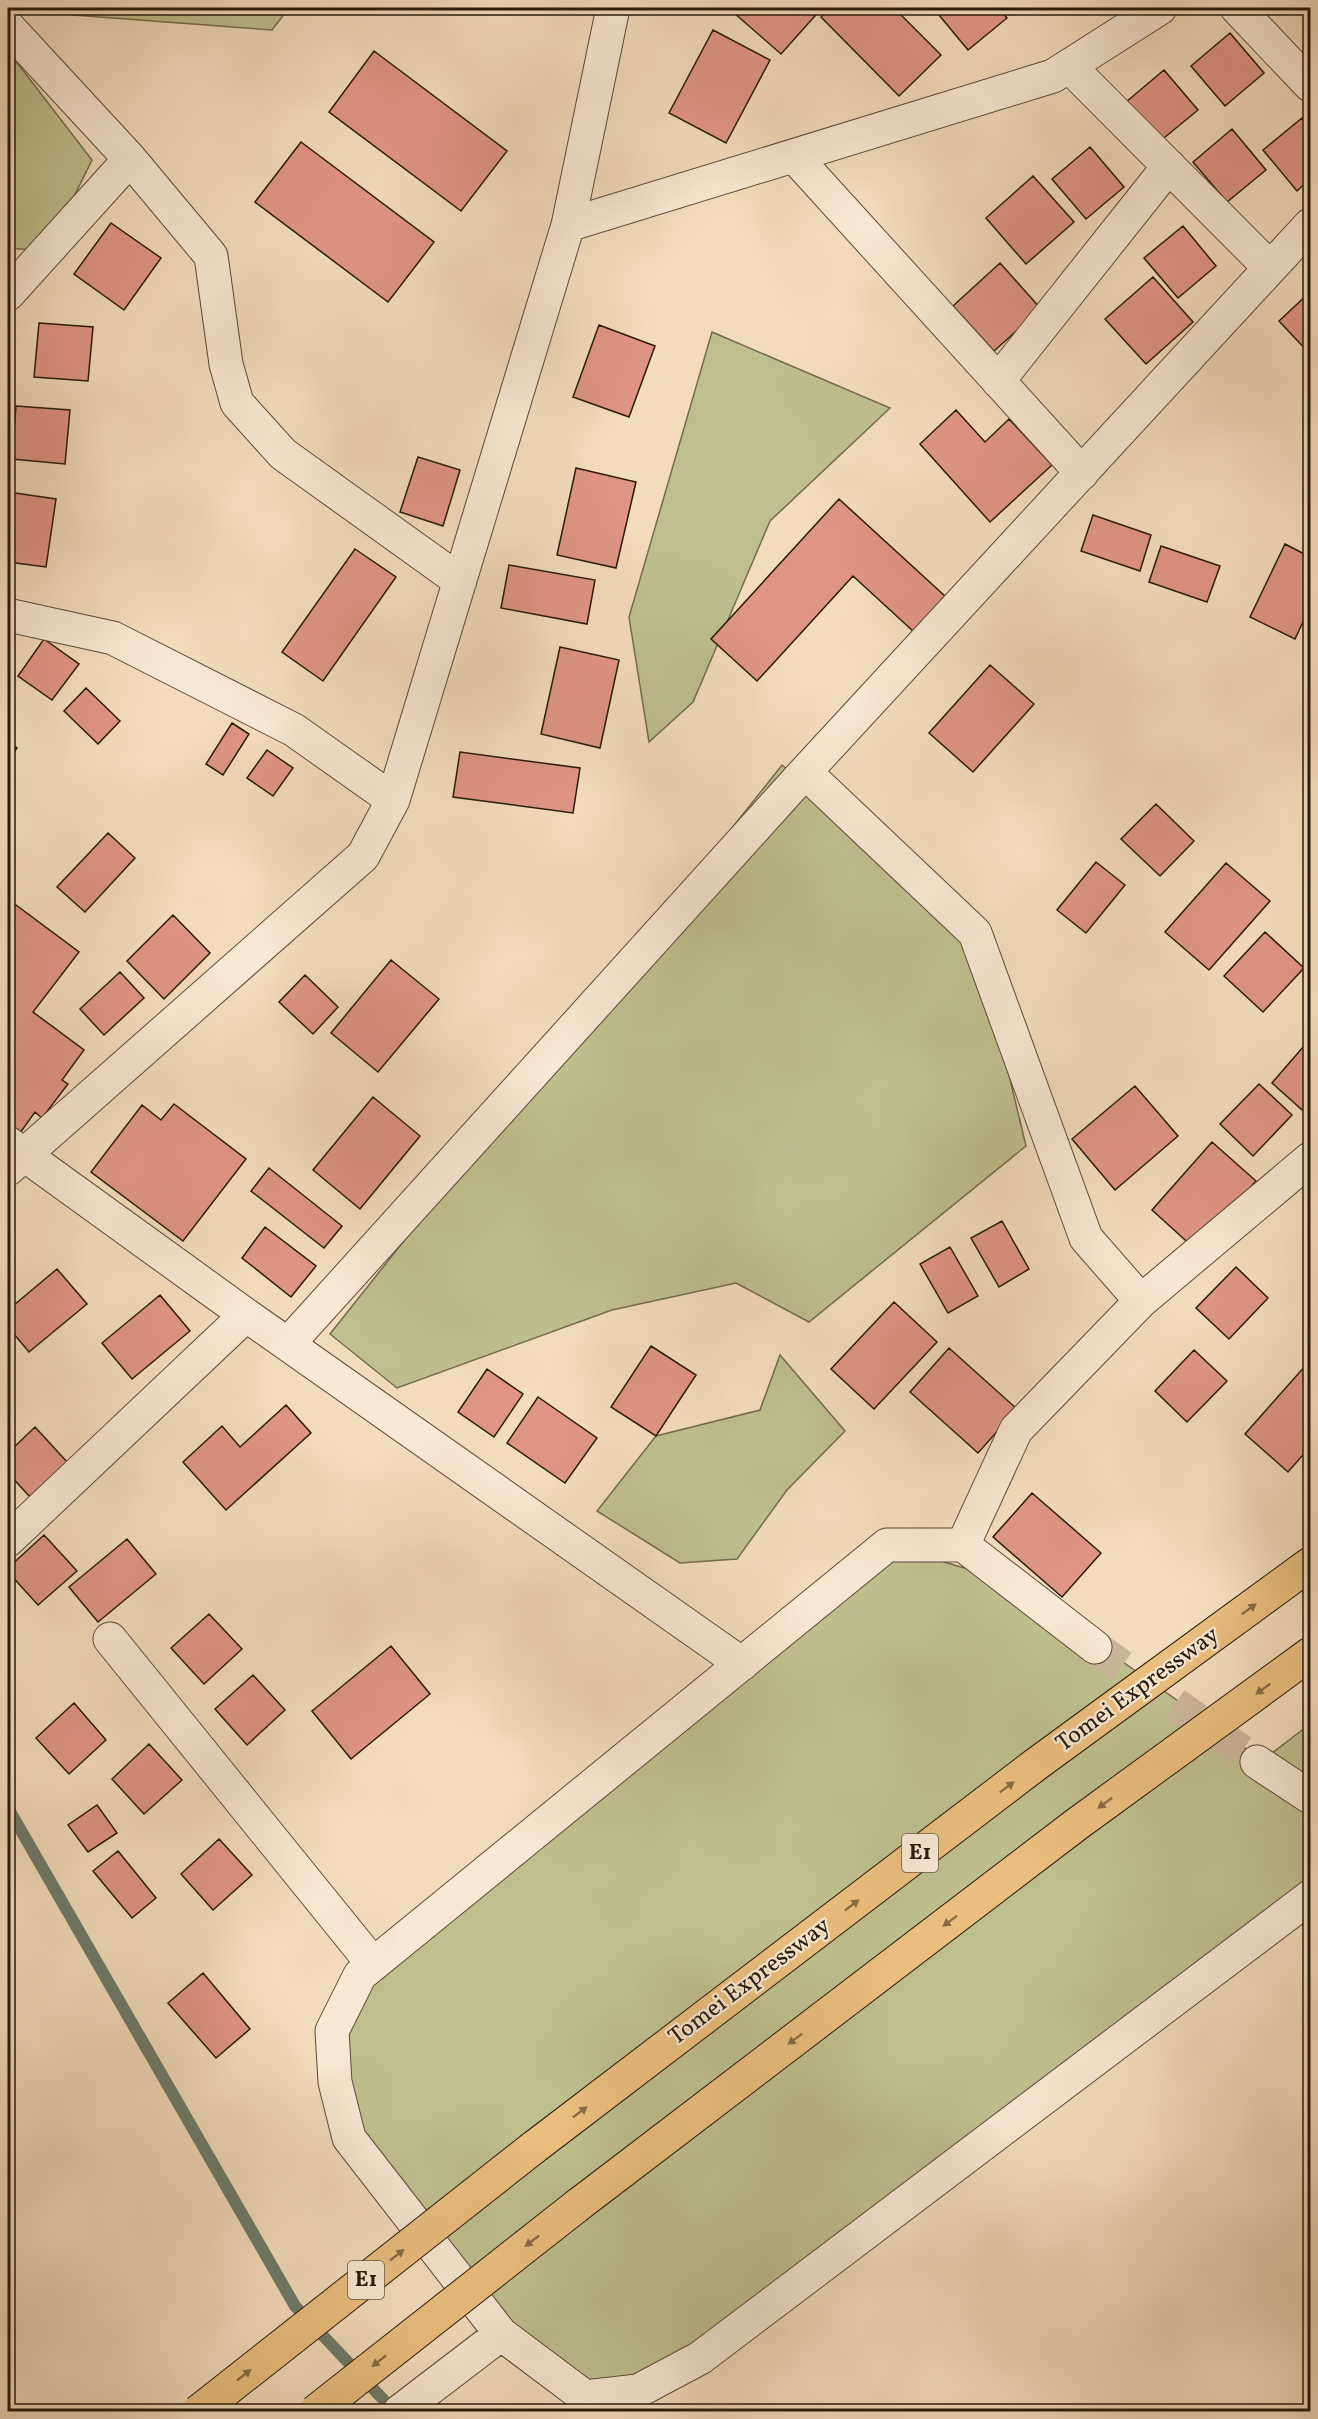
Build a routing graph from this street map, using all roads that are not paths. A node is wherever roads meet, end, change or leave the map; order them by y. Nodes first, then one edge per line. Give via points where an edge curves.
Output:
1 (613, 8) edge
2 (1160, 8) edge
3 (1237, 8) edge
4 (8, 27) edge
5 (1069, 66) junction
6 (1311, 85) edge
7 (794, 156) junction
8 (130, 159) junction
9 (1170, 166) junction
10 (568, 225) junction
11 (1311, 225) edge
12 (1270, 268) junction
13 (8, 294) edge
14 (998, 381) junction
15 (1082, 473) junction
16 (460, 581) junction
17 (8, 615) edge
18 (805, 772) junction
19 (393, 801) junction
20 (13, 1156) edge
21 (1311, 1159) edge
22 (1141, 1301) junction
23 (246, 1315) junction
24 (288, 1344) junction
25 (8, 1540) edge
26 (963, 1545) junction
27 (1311, 1564) edge
28 (110, 1639) dead end
29 (1095, 1647) tunnel mouth
30 (1311, 1654) edge
31 (742, 1664) junction
32 (1257, 1762) tunnel mouth
33 (1311, 1797) edge
34 (1311, 1897) edge
35 (373, 1964) junction
36 (501, 2334) junction
37 (198, 2412) edge
38 (315, 2412) edge
39 (399, 2412) edge

1 - 10 street
2 - 5 street
3 - 6 street
4 - 8 street
5 - 7 street via 1053,76
5 - 9 street
7 - 10 street
7 - 14 street
8 - 13 street
8 - 16 street via 211,256 226,364 237,403 283,454
9 - 12 street
9 - 14 street
10 - 16 street
11 - 12 street
12 - 15 street
14 - 15 street
15 - 18 street
16 - 19 street
17 - 19 street via 113,638 294,730
18 - 22 street via 975,933 1086,1238
18 - 24 street
19 - 20 street via 363,856
20 - 23 street
21 - 22 street
22 - 26 street via 1016,1430
23 - 24 street
23 - 25 street
24 - 31 street
26 - 29 street
26 - 31 street via 887,1545
37 -> 27 highway, Tomei Expressway / E1, bridge via 533,2148 1035,1765
28 - 35 street
30 -> 38 highway, bridge via 1077,1824 578,2205
31 - 35 street
32 - 33 street
34 - 36 street via 700,2358 638,2391 585,2397
35 - 36 street via 360,1975 332,2031 335,2082 349,2138
36 - 39 street

